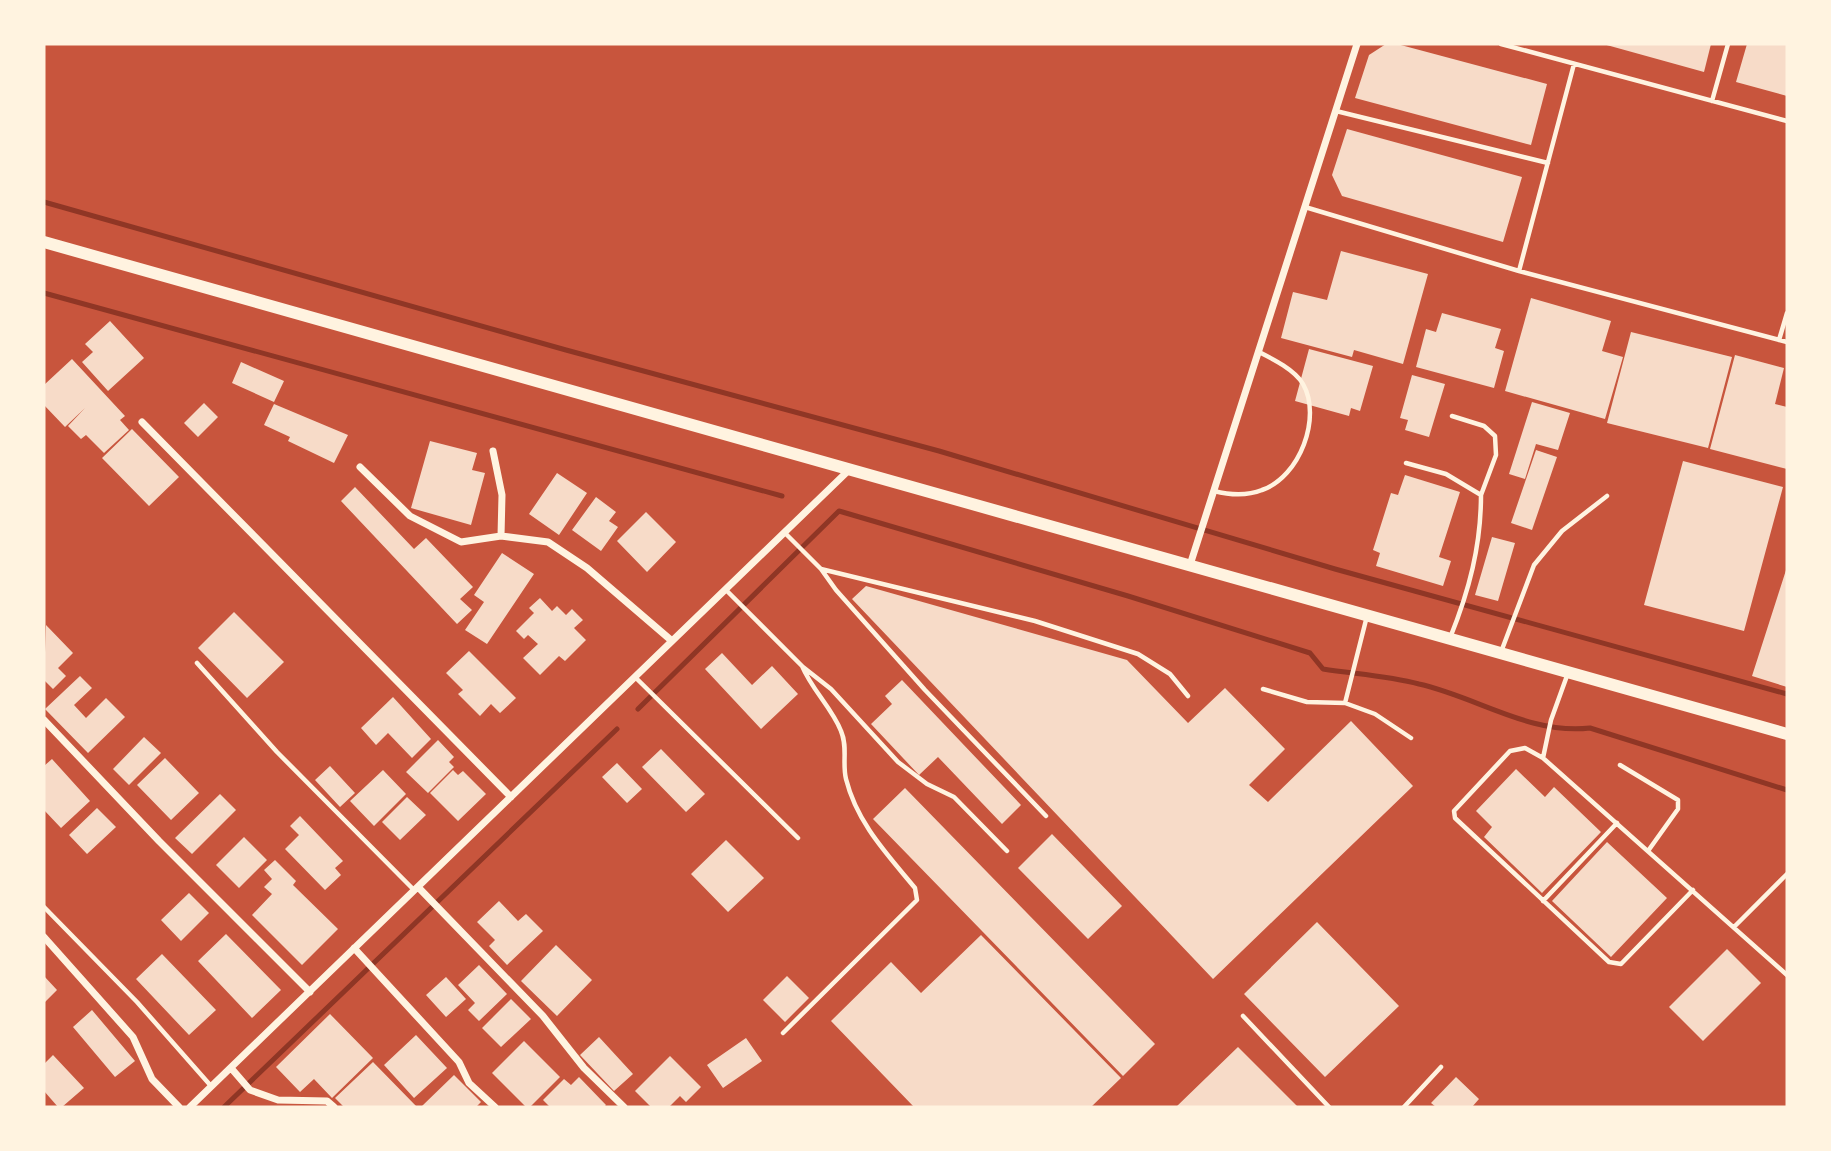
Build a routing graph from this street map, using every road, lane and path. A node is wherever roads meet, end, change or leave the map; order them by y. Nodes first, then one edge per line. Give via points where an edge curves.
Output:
1 (1357, 44) edge
2 (1501, 44) edge
3 (1728, 44) edge
4 (1574, 64) junction
5 (1712, 101) junction
6 (1336, 111) junction
7 (1787, 121) edge
8 (1548, 163) junction
9 (1306, 207) junction
10 (44, 242) edge
11 (1519, 271) junction
12 (1787, 313) edge
13 (1780, 340) junction
14 (1787, 342) edge
15 (1259, 352) junction
16 (1452, 416) dead end
17 (142, 422) dead end
18 (493, 451) dead end
19 (1406, 463) dead end
20 (360, 467) dead end
21 (849, 470) junction
22 (1213, 491) junction
23 (1481, 495) junction
24 (1607, 496) dead end
25 (785, 532) junction
26 (501, 536) junction
27 (1190, 565) junction
28 (821, 569) junction
29 (726, 589) junction
30 (1367, 615) junction
31 (1450, 639) junction
32 (671, 641) junction
33 (1500, 653) junction
34 (197, 663) dead end
35 (802, 666) junction
36 (1569, 672) junction
37 (635, 677) junction
38 (1263, 688) dead end
39 (1188, 696) dead end
40 (1345, 703) junction
41 (44, 720) edge
42 (1787, 734) edge
43 (1410, 738) dead end
44 (1544, 758) junction
45 (1620, 765) dead end
46 (511, 797) junction
47 (1046, 816) dead end
48 (1617, 823) junction
49 (798, 838) dead end
50 (1007, 851) dead end
51 (1648, 851) junction
52 (1787, 874) edge
53 (416, 888) junction
54 (1693, 890) junction
55 (1543, 901) junction
56 (44, 907) edge
57 (1734, 928) junction
58 (44, 937) edge
59 (354, 948) junction
60 (1787, 975) edge
61 (310, 992) junction
62 (1243, 1016) dead end
63 (783, 1033) dead end
64 (1441, 1067) dead end
65 (231, 1068) junction
66 (212, 1086) junction
67 (179, 1107) edge
68 (192, 1107) edge
69 (334, 1107) edge
70 (495, 1107) edge
71 (624, 1107) edge
72 (1329, 1107) edge
73 (1404, 1107) edge

1 - 6 street
2 - 4 lane
3 - 5 lane
4 - 5 lane
4 - 8 lane
5 - 7 lane
6 - 8 lane
6 - 9 street
8 - 11 lane
9 - 11 lane
9 - 15 street
10 - 21 main road
11 - 13 lane
12 - 13 lane
13 - 14 lane
15 - 22 street
15 - 22 lane via 1301,381 1311,402 1306,438 1290,469 1264,490 1232,495
16 - 23 lane via 1484,426 1495,436 1496,455
17 - 46 street
18 - 26 street via 502,495
19 - 23 lane via 1446,474
20 - 26 street via 410,516 438,531 461,542
21 - 25 street
21 - 27 main road
22 - 27 street
23 - 31 lane via 1481,536
24 - 33 lane via 1562,531 1534,565
25 - 28 lane
25 - 29 street
26 - 32 street via 548,542 587,568
27 - 30 main road
28 - 39 lane via 1035,621 1138,654 1170,674
28 - 47 lane via 925,690
29 - 32 street
29 - 35 lane
30 - 31 main road
30 - 40 lane
31 - 33 main road
32 - 37 street
33 - 36 main road
34 - 53 lane via 276,752
35 - 50 lane via 831,689 898,762 954,797
35 - 63 lane via 842,732 847,783 861,822 915,888 917,900
36 - 42 main road
36 - 44 lane via 1551,720
37 - 46 street
37 - 49 lane
38 - 40 lane via 1307,702
40 - 43 lane via 1376,714
41 - 61 street
44 - 48 lane
44 - 55 lane via 1525,748 1510,751 1454,811 1455,818
45 - 51 lane via 1678,800 1678,809
46 - 53 street
48 - 51 lane
48 - 55 lane
51 - 54 lane
52 - 57 lane
53 - 59 street
53 - 71 street via 543,1016 584,1068
54 - 55 lane via 1621,964 1609,962
54 - 57 lane
56 - 66 lane
57 - 60 lane
58 - 67 street via 133,1037 152,1079
59 - 61 street
59 - 70 street via 459,1062 469,1083
61 - 65 street
62 - 72 lane
64 - 73 lane
65 - 66 street
65 - 69 street via 250,1090 278,1100 327,1101
66 - 68 street

